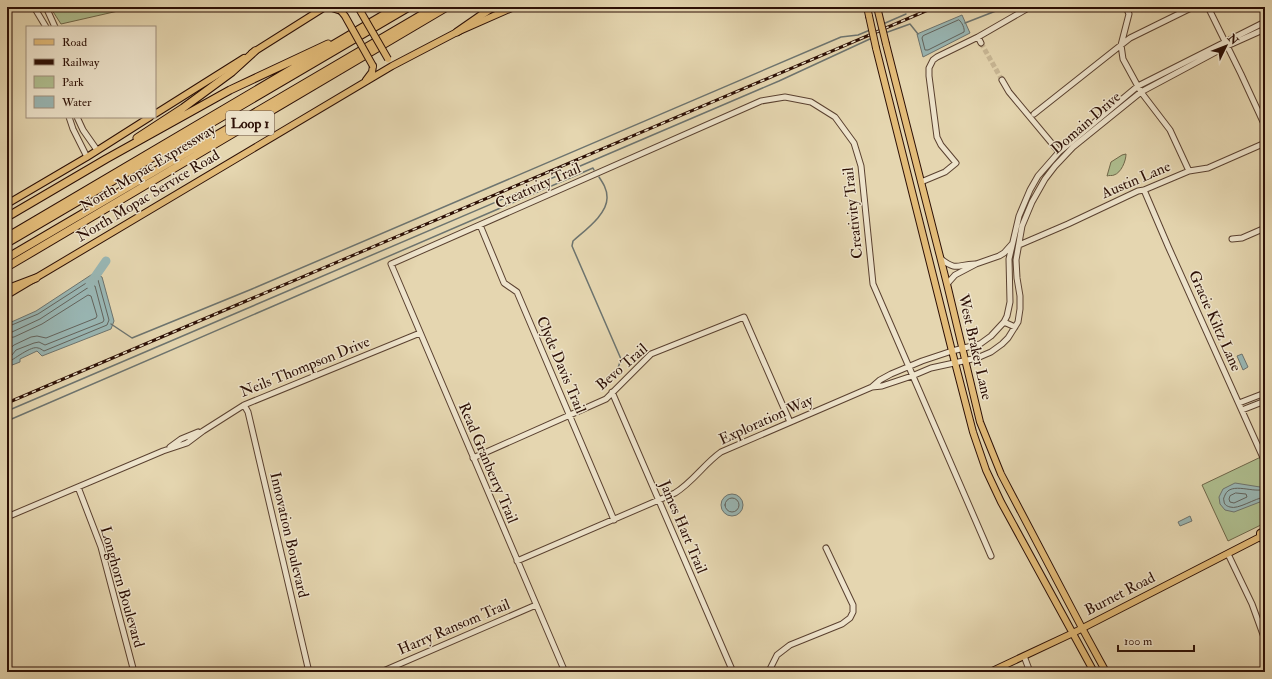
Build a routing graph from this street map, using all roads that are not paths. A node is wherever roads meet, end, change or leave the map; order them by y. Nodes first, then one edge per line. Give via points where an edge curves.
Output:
1 (34, 7) edge
2 (46, 7) edge
3 (358, 7) edge
4 (397, 7) edge
5 (409, 7) edge
6 (435, 7) edge
7 (447, 7) edge
8 (493, 7) edge
9 (514, 7) edge
10 (867, 7) edge
11 (1030, 7) edge
12 (1126, 7) edge
13 (1193, 7) edge
14 (1208, 7) edge
15 (324, 8) edge
16 (877, 9) edge
17 (1265, 22) edge
18 (45, 26) edge
19 (55, 26) edge
20 (1265, 30) edge
21 (457, 32) junction
22 (978, 36) junction
23 (343, 39) junction
24 (981, 42) tunnel mouth
25 (1226, 44) junction
26 (1121, 45) junction
27 (255, 51) junction
28 (392, 66) junction
29 (1002, 80) tunnel mouth
30 (365, 81) junction
31 (1138, 86) junction
32 (1141, 92) junction
33 (156, 113) edge
34 (1034, 114) dead end
35 (69, 118) edge
36 (77, 118) edge
37 (148, 118) edge
38 (1265, 126) edge
39 (1265, 143) edge
40 (97, 150) junction
41 (1059, 152) junction
42 (87, 157) junction
43 (106, 159) junction
44 (1189, 171) junction
45 (921, 182) junction
46 (1144, 190) junction
47 (1035, 196) junction
48 (7, 204) edge
49 (1019, 216) junction
50 (7, 217) edge
51 (1024, 219) junction
52 (480, 224) junction
53 (1265, 228) edge
54 (7, 237) edge
55 (1232, 239) dead end
56 (7, 243) edge
57 (1016, 244) junction
58 (7, 258) edge
59 (994, 258) junction
60 (1009, 259) junction
61 (941, 260) junction
62 (1016, 260) junction
63 (390, 264) joint
64 (976, 264) junction
65 (8, 266) edge
66 (36, 278) junction
67 (947, 284) junction
68 (7, 289) edge
69 (7, 295) edge
70 (1004, 322) junction
71 (1014, 327) junction
72 (420, 333) junction
73 (963, 348) junction
74 (952, 351) junction
75 (966, 360) junction
76 (955, 363) junction
77 (908, 366) junction
78 (912, 376) junction
79 (872, 387) junction
80 (612, 392) junction
81 (1265, 393) edge
82 (1265, 401) edge
83 (1239, 403) junction
84 (244, 405) junction
85 (1242, 410) junction
86 (570, 415) junction
87 (790, 422) junction
88 (473, 458) junction
89 (1265, 462) edge
90 (78, 487) junction
91 (658, 501) junction
92 (7, 517) edge
93 (614, 520) junction
94 (1265, 530) edge
95 (1262, 538) edge
96 (826, 548) dead end
97 (1228, 554) junction
98 (991, 556) dead end
99 (517, 561) junction
100 (536, 605) junction
101 (1082, 628) junction
102 (1073, 633) junction
103 (1265, 640) edge
104 (1024, 656) junction
105 (134, 672) edge
106 (309, 672) edge
107 (382, 672) edge
108 (564, 672) edge
109 (733, 672) edge
110 (766, 672) edge
111 (990, 672) edge
112 (1030, 672) edge
113 (1094, 672) edge
114 (1106, 672) edge

1 - 18 street
2 - 19 street
3 - 28 main road, bridge
4 - 23 highway, North Mopac Expressway / Loop 1
5 - 56 highway
6 - 58 highway
7 - 65 highway, North Mopac Expressway / Loop 1
8 - 21 highway
9 - 21 main road, North Mopac Service Road
10 - 74 main road, West Braker Lane, bridge
11 - 22 street
12 - 26 street via 1129,14
13 - 26 street via 1133,36
14 - 25 street
15 - 27 main road
15 - 30 main road, bridge via 341,11 346,16 373,66
16 - 45 main road, West Braker Lane, bridge
17 - 25 street, Domain Drive
20 - 25 street, Domain Drive
21 - 28 main road, North Mopac Service Road
22 - 24 street
22 - 45 street via 937,57 929,68 937,137 956,163 945,172
23 - 43 highway via 326,44 251,79
23 - 54 highway, North Mopac Expressway / Loop 1
25 - 31 street, Domain Drive
25 - 32 street, Domain Drive
25 - 38 street
26 - 31 street via 1123,59
26 - 34 street
27 - 33 main road
27 - 43 highway via 232,72 183,108
28 - 30 main road, North Mopac Service Road
29 - 41 street
30 - 66 main road, North Mopac Service Road
31 - 32 street
31 - 41 street, Domain Drive
32 - 44 street via 1170,130
32 - 47 street, Domain Drive via 1073,147
35 - 42 street
36 - 40 street
37 - 40 main road
39 - 44 street, Austin Lane via 1208,168
40 - 42 main road
41 - 47 street via 1060,156 1038,184
41 - 49 street, Domain Drive via 1038,176
42 - 48 main road
43 - 50 highway
44 - 46 street, Austin Lane
45 - 61 main road, West Braker Lane
46 - 57 street, Austin Lane
46 - 83 street, Gracie Kiltz Lane
47 - 51 street, Domain Drive
49 - 51 street
49 - 57 street, Domain Drive
51 - 57 street, Domain Drive
52 - 63 street, Creativity Trail
52 - 77 street, Creativity Trail via 761,101 784,96 811,102 835,117 854,143 861,166 873,284
52 - 86 street, Clyde Davis Trail via 504,283 517,292
53 - 55 street via 1242,238
57 - 59 street, Austin Lane
57 - 60 street, Domain Drive
57 - 62 street, Domain Drive
59 - 60 street
59 - 64 street
60 - 62 street
60 - 70 street, Domain Drive via 1010,302
61 - 64 street via 955,267
61 - 67 main road, West Braker Lane
62 - 71 street, Domain Drive via 1020,309 1018,322
63 - 72 street, Read Granberry Trail
64 - 67 street via 955,275
66 - 68 highway
66 - 69 main road, North Mopac Service Road
67 - 73 main road, West Braker Lane
70 - 71 street
70 - 73 street, Domain Drive via 980,344
71 - 75 street, Domain Drive via 1002,344 991,352
72 - 84 street, Neils Thompson Drive
72 - 88 street, Read Granberry Trail
73 - 74 street, Domain Drive
73 - 75 main road, West Braker Lane
74 - 76 main road, West Braker Lane
74 - 77 street, Exploration Way
75 - 76 street, Domain Drive
75 - 101 main road, West Braker Lane via 980,422 996,463
76 - 78 street, Exploration Way via 931,368
76 - 102 main road, West Braker Lane via 986,470
77 - 78 street, Creativity Trail
77 - 79 street, Exploration Way
78 - 79 street, Exploration Way
78 - 98 street, Creativity Trail
79 - 87 street, Exploration Way
80 - 86 street, Bevo Trail via 606,399
80 - 87 street, Bevo Trail via 651,354 744,317
80 - 91 street, James Hart Trail
81 - 83 street
82 - 85 street
83 - 85 street, Gracie Kiltz Lane
84 - 90 street, Neils Thompson Drive via 203,431 184,437 168,448
84 - 106 street, Innovation Boulevard via 248,412
85 - 89 street, Gracie Kiltz Lane
86 - 88 street, Bevo Trail
86 - 93 street, Clyde Davis Trail
87 - 91 street, Exploration Way via 721,452 685,487
88 - 99 street, Read Granberry Trail
90 - 92 street, Neils Thompson Drive
90 - 105 street, Longhorn Boulevard via 101,547
91 - 93 street, Exploration Way
91 - 109 street, James Hart Trail
93 - 99 street, Exploration Way
94 - 95 main road, Burnet Road via 1260,533
95 - 97 main road, Burnet Road
96 - 110 street via 853,605 853,612 842,624 790,645 777,655
97 - 101 main road, Burnet Road
97 - 103 street via 1252,604
99 - 100 street, Read Granberry Trail
100 - 107 street, Harry Ransom Trail
100 - 108 street, Read Granberry Trail
101 - 102 main road, Burnet Road
101 - 114 main road, West Braker Lane
102 - 104 main road, Burnet Road
102 - 113 main road, West Braker Lane
104 - 111 main road, Burnet Road
104 - 112 street

